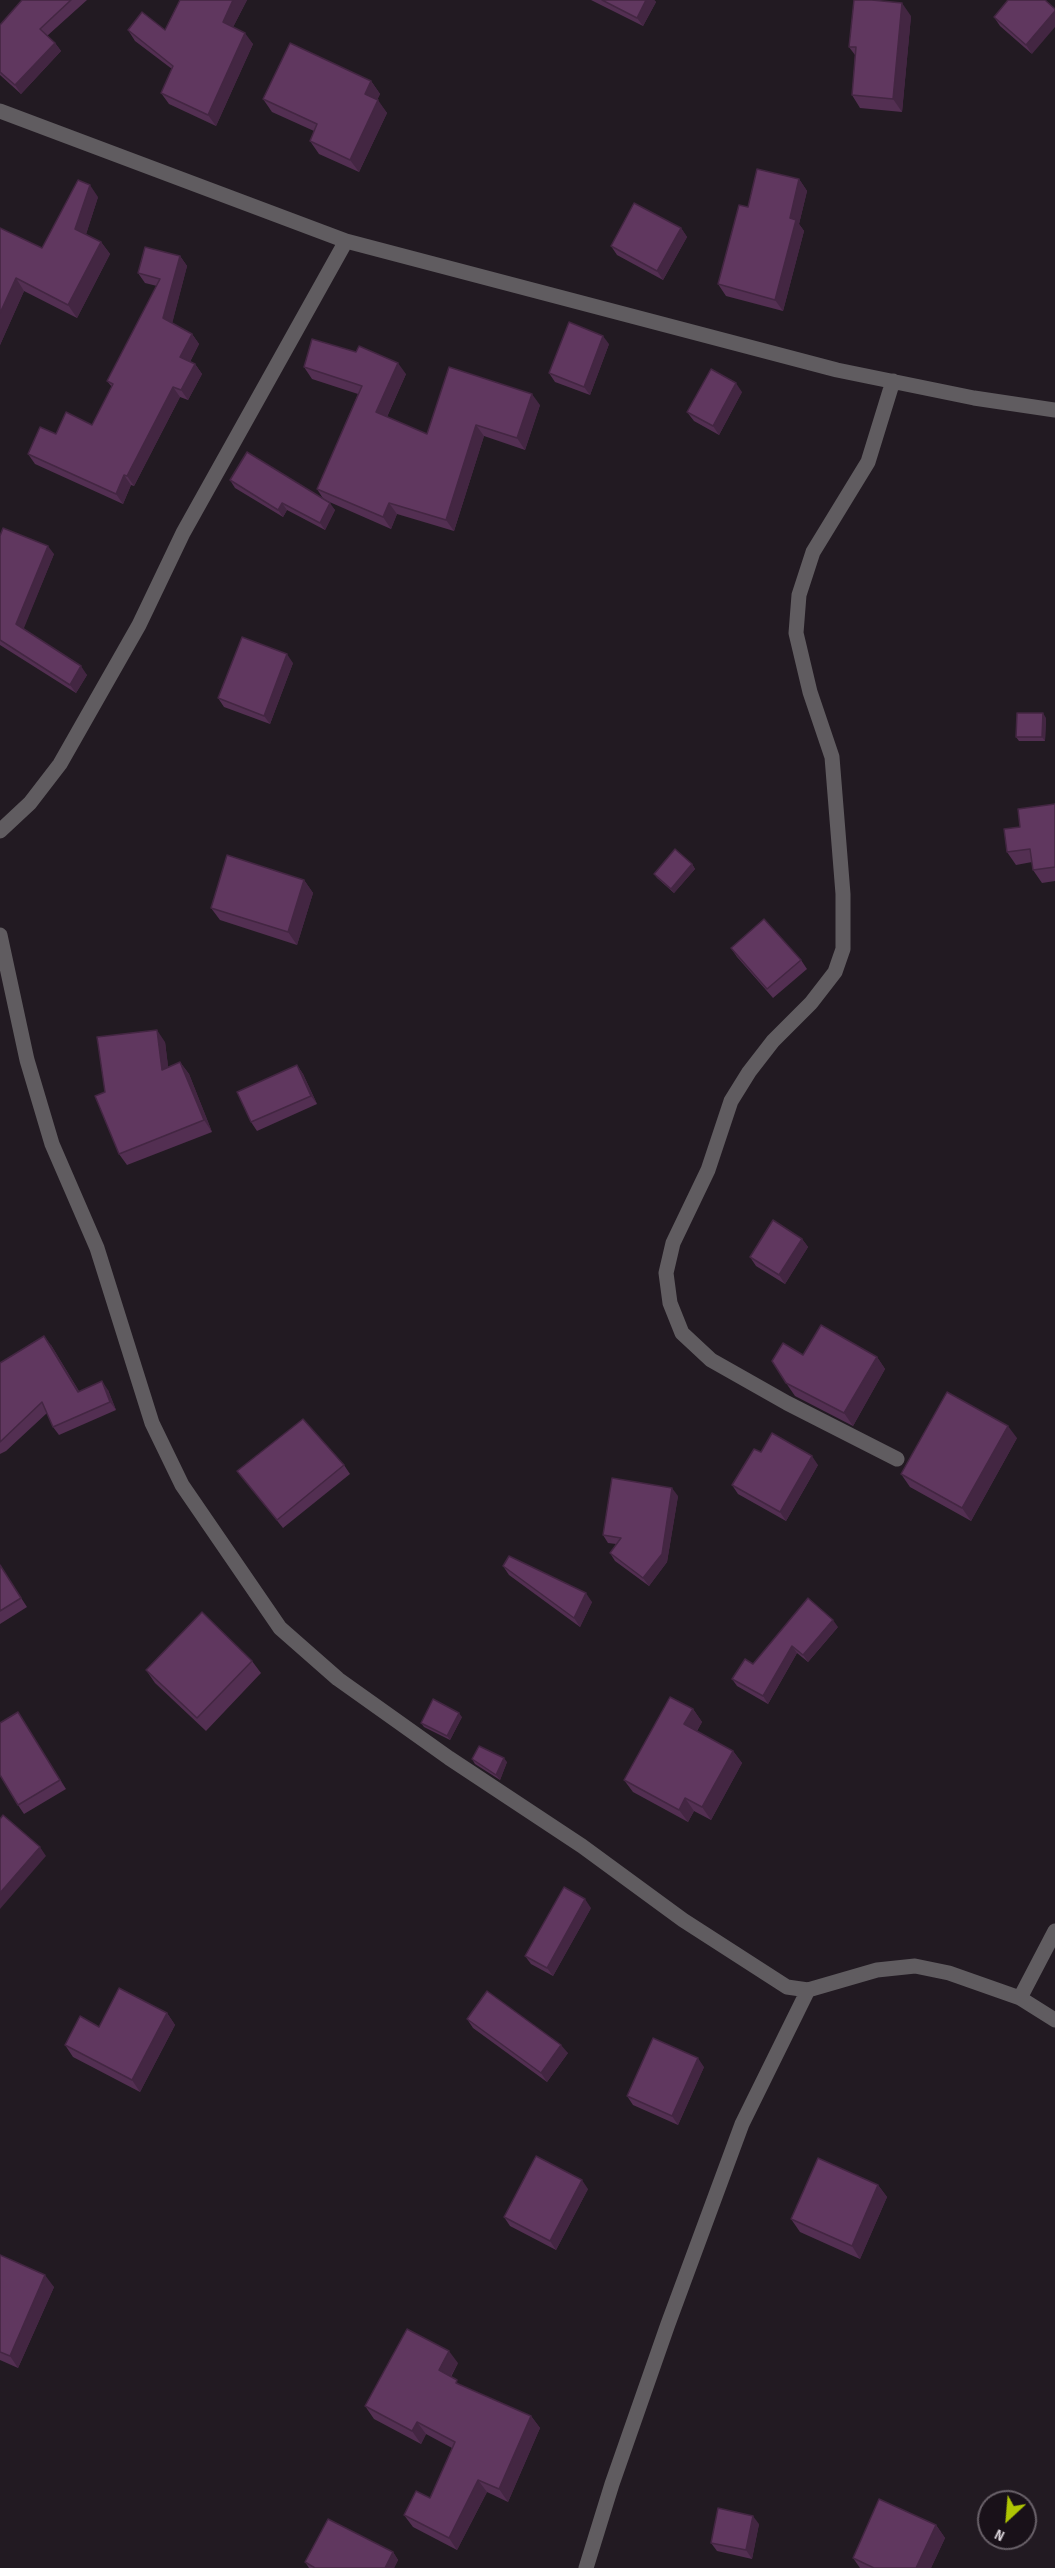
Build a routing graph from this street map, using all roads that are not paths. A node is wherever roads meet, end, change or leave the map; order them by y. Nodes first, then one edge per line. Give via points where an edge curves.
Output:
1 (0, 111) edge
2 (346, 241) junction
3 (893, 381) junction
4 (1055, 411) edge
5 (0, 831) edge
6 (0, 935) edge
7 (897, 1459) dead end
8 (1055, 1931) edge
9 (807, 1990) junction
10 (1020, 1998) junction
11 (1055, 2020) edge
12 (586, 2568) edge

1 - 2 street
2 - 3 street via 629,317
2 - 5 street via 60,764 30,803
3 - 4 street
3 - 7 street via 868,462 813,552 799,594 796,633 810,692 832,757 843,894 843,949 836,972 773,1041 731,1101 708,1170 673,1243 666,1273 670,1303 682,1333 711,1360
6 - 9 street via 27,1060 52,1144 97,1248 152,1423 182,1485 280,1628 338,1679 683,1920 788,1987
8 - 10 street
9 - 10 street via 877,1970 915,1966 949,1973
9 - 12 street via 742,2124 664,2334
10 - 11 street

